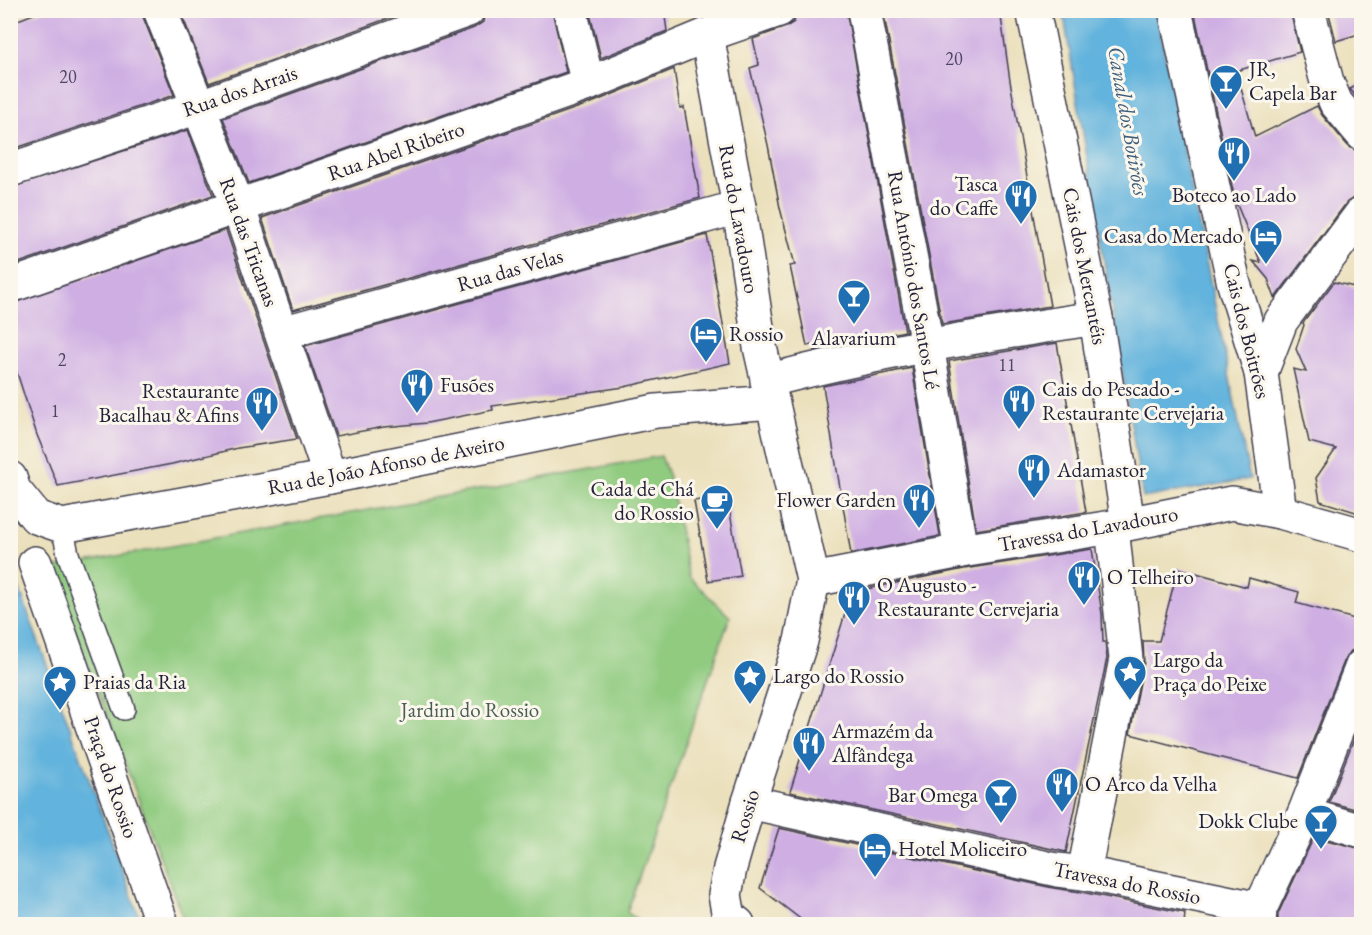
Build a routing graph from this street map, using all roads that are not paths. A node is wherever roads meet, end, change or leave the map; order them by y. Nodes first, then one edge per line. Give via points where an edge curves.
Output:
1 (160, 10) edge
2 (468, 10) edge
3 (570, 10) edge
4 (779, 10) edge
5 (864, 10) edge
6 (1034, 10) edge
7 (1175, 10) edge
8 (1308, 10) edge
9 (707, 36) junction
10 (588, 84) junction
11 (198, 107) junction
12 (1362, 134) edge
13 (10, 170) edge
14 (238, 206) junction
15 (739, 207) junction
16 (1362, 213) edge
17 (10, 286) edge
18 (1096, 318) junction
19 (282, 333) junction
20 (927, 345) junction
21 (1261, 374) junction
22 (769, 391) junction
23 (330, 477) junction
24 (13, 484) edge
25 (1280, 512) junction
26 (1120, 525) junction
27 (62, 526) junction
28 (1362, 535) edge
29 (961, 551) junction
30 (35, 563) dead end
31 (813, 580) junction
32 (1362, 666) edge
33 (124, 710) dead end
34 (748, 802) junction
35 (1304, 814) junction
36 (1362, 831) edge
37 (1084, 873) junction
38 (1259, 917) edge
39 (734, 921) edge
40 (162, 924) edge

1 - 11 street, Rua das Tricanas
2 - 11 street, Rua dos Arrais
3 - 10 street
4 - 9 street, Rua Abel Ribeiro
5 - 20 street, Rua António dos Santos Lé
6 - 18 street, Cais dos Mercantéis
7 - 21 street, Cais dos Boitrões via 1234,284
8 - 12 street via 1336,103
9 - 10 street, Rua Abel Ribeiro
9 - 15 street, Rua do Lavadouro
10 - 14 street, Rua Abel Ribeiro
11 - 13 street, Rua dos Arrais
11 - 14 street, Rua das Tricanas
14 - 17 street, Rua Abel Ribeiro
14 - 19 street, Rua das Tricanas
15 - 19 street, Rua das Velas
15 - 22 street, Rua do Lavadouro
16 - 21 street via 1281,321
18 - 20 street, Rua de João Afonso de Aveiro
18 - 26 street, Cais dos Mercantéis
19 - 23 street, Rua das Tricanas
20 - 22 street, Rua de João Afonso de Aveiro via 814,368
20 - 29 street, Rua António dos Santos Lé
21 - 25 street, Cais dos Boitrões
22 - 23 street, Rua de João Afonso de Aveiro
22 - 31 street, Rossio
23 - 27 street, Rua de João Afonso de Aveiro
24 - 27 street via 36,517
25 - 26 street, Travessa do Lavadouro via 1232,503
25 - 28 street, Travessa do Lavadouro
26 - 29 street, Travessa do Lavadouro
26 - 37 street via 1126,659
27 - 33 lane via 68,554
29 - 31 street, Travessa do Lavadouro
30 - 40 street, Praça do Rossio
31 - 34 street, Rossio via 801,641
32 - 35 street
34 - 37 street, Travessa do Rossio
34 - 39 street, Rossio via 725,895
35 - 36 street
35 - 38 street
37 - 38 street, Travessa do Rossio

